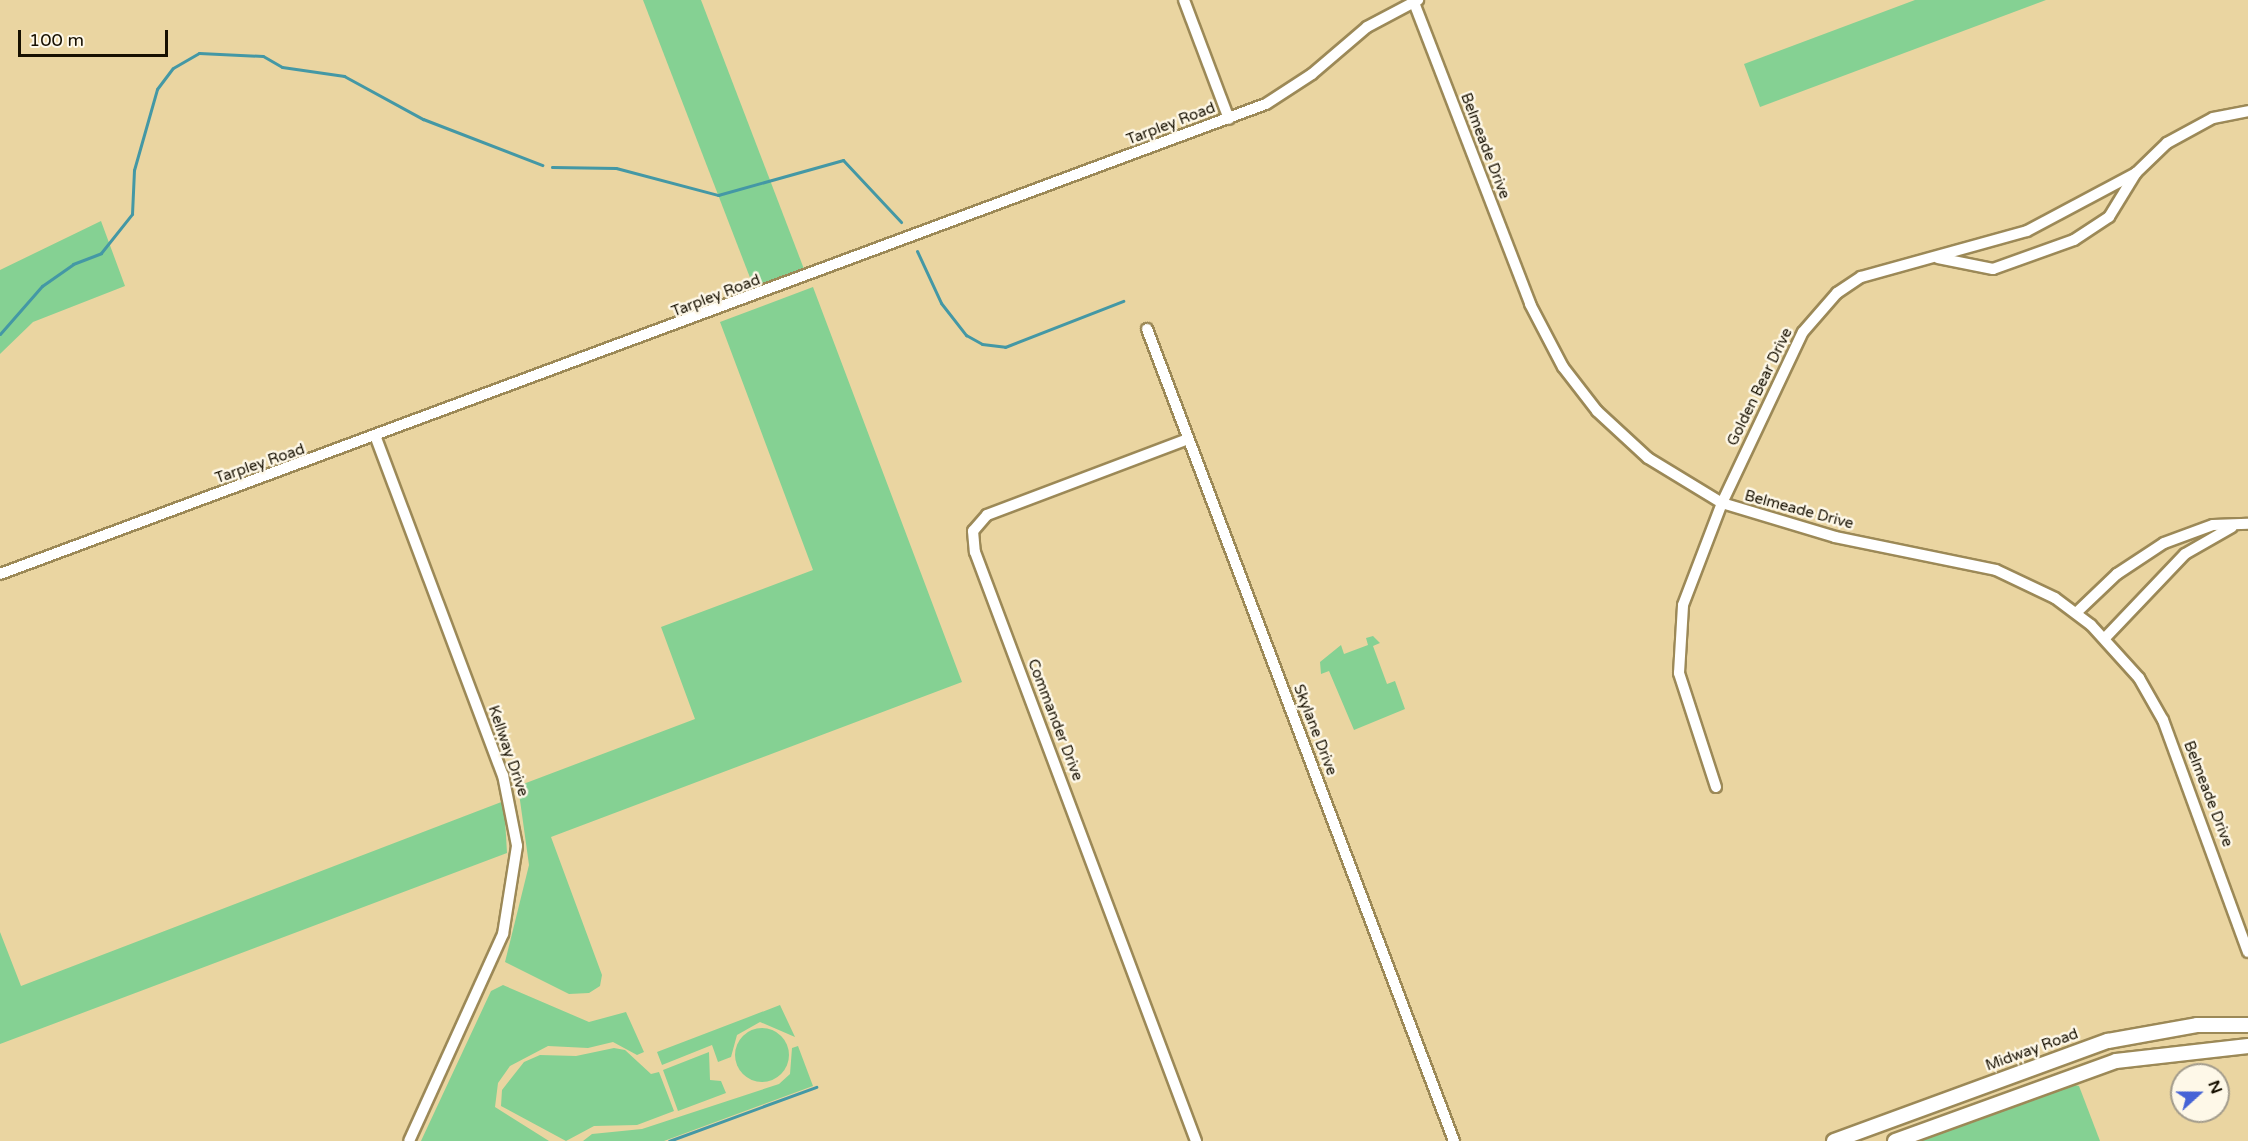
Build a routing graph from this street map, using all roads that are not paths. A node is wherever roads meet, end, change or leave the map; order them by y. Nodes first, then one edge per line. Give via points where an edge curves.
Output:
1 (1184, 0) edge
2 (1415, 1) edge
3 (2248, 111) edge
4 (1229, 118) junction
5 (2136, 173) junction
6 (1938, 258) junction
7 (1148, 329) dead end
8 (376, 438) junction
9 (1188, 439) junction
10 (1722, 503) junction
11 (2248, 524) edge
12 (2232, 527) junction
13 (0, 574) edge
14 (2076, 613) junction
15 (2105, 638) junction
16 (1716, 787) dead end
17 (2248, 952) edge
18 (2248, 1025) edge
19 (2248, 1046) edge
20 (2084, 1049) junction
21 (2090, 1070) junction
22 (1932, 1104) junction
23 (1940, 1124) junction
24 (409, 1141) edge
25 (1196, 1141) edge
26 (1454, 1141) edge
27 (1837, 1141) edge
28 (1895, 1141) edge

1 - 4 street
2 - 4 street, Tarpley Road via 1367,27 1290,90
2 - 10 street, Belmeade Drive via 1530,304 1563,367 1625,439
3 - 5 street, Golden Bear Drive via 2212,118 2178,135
4 - 8 street, Tarpley Road
5 - 6 street, Golden Bear Drive via 2027,231
5 - 6 street, Golden Bear Drive via 2109,217 2037,257 1993,269
6 - 10 street, Golden Bear Drive via 1878,269 1837,292 1815,315
7 - 9 street, Skylane Drive
8 - 13 street, Tarpley Road
8 - 24 street, Kellway Drive via 503,775 517,846 503,934
9 - 25 street, Commander Drive via 987,515 973,531 975,552
9 - 26 street, Skylane Drive
10 - 14 street, Belmeade Drive via 1835,537 1996,570
10 - 16 street, Golden Bear Drive via 1688,586 1678,645 1685,699
11 - 12 street
12 - 14 street via 2213,525 2164,543 2117,574
12 - 15 street via 2185,554
14 - 15 street, Belmeade Drive
15 - 17 street, Belmeade Drive via 2139,678 2163,720
18 - 20 main road, Midway Road via 2167,1029
19 - 21 main road via 2151,1054
20 - 21 main road
20 - 22 main road, Midway Road
21 - 23 main road
22 - 23 main road
22 - 27 main road, Midway Road
23 - 28 main road

